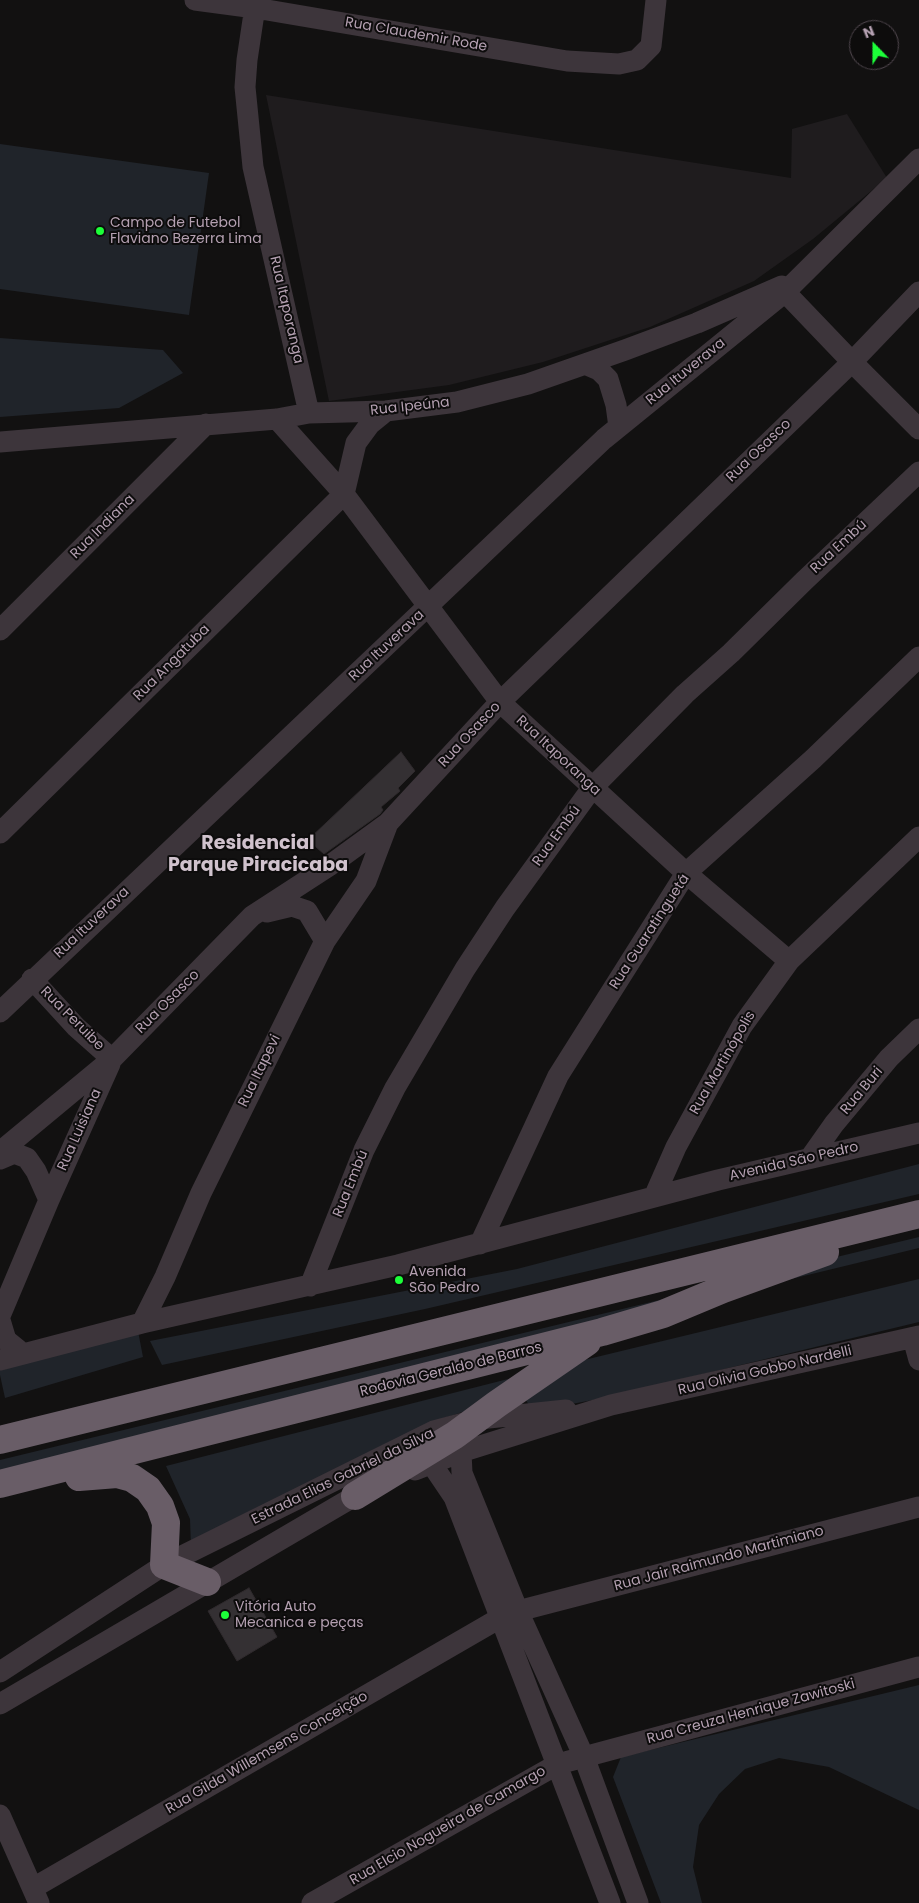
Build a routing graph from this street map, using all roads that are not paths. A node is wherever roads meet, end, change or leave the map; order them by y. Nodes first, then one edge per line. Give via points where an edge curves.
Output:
1 (195, 0) edge
2 (656, 0) edge
3 (256, 4) edge
4 (919, 159) edge
5 (792, 285) junction
6 (919, 292) edge
7 (852, 362) junction
8 (585, 364) junction
9 (386, 411) junction
10 (309, 413) junction
11 (277, 419) junction
12 (206, 424) junction
13 (619, 427) junction
14 (919, 429) edge
15 (0, 442) edge
16 (919, 472) edge
17 (344, 494) junction
18 (429, 606) junction
19 (0, 630) edge
20 (919, 657) edge
21 (500, 702) junction
22 (592, 788) junction
23 (388, 823) junction
24 (0, 833) edge
25 (919, 838) edge
26 (686, 873) junction
27 (252, 916) junction
28 (325, 941) junction
29 (788, 961) junction
30 (32, 980) junction
31 (0, 1012) edge
32 (919, 1029) edge
33 (112, 1059) junction
34 (919, 1133) edge
35 (0, 1152) edge
36 (810, 1158) junction
37 (0, 1159) edge
38 (654, 1197) junction
39 (49, 1200) junction
40 (919, 1214) edge
41 (890, 1221) junction
42 (480, 1244) junction
43 (310, 1286) junction
44 (0, 1318) edge
45 (142, 1323) junction
46 (602, 1332) junction
47 (916, 1337) edge
48 (22, 1353) junction
49 (0, 1360) edge
50 (919, 1360) edge
51 (611, 1405) junction
52 (479, 1419) junction
53 (0, 1440) edge
54 (461, 1452) junction
55 (430, 1463) junction
56 (0, 1484) edge
57 (0, 1496) edge
58 (355, 1496) junction
59 (919, 1507) edge
60 (164, 1565) junction
61 (207, 1582) junction
62 (509, 1615) junction
63 (919, 1666) edge
64 (0, 1672) edge
65 (0, 1704) edge
66 (584, 1757) junction
67 (558, 1764) junction
68 (0, 1815) edge
69 (630, 1880) junction
70 (36, 1895) edge
71 (312, 1903) edge
72 (610, 1903) edge
73 (638, 1903) edge

1 - 3 street, Rua Claudemir Rode
2 - 3 street, Rua Claudemir Rode via 651,46 637,60 619,64 567,60
3 - 10 street, Rua Itaporanga via 245,87 253,167
4 - 5 street, Rua Ituverava
5 - 7 street
5 - 8 street, Rua Ipeúna
5 - 13 street, Rua Ituverava
6 - 7 street, Rua Osasco
7 - 14 street
7 - 21 street, Rua Osasco
8 - 9 street, Rua Ipeúna via 528,384 457,402
8 - 13 street via 599,370 608,379
9 - 10 street, Rua Ipeúna
9 - 17 street via 370,424 356,444
10 - 11 street, Rua Ipeúna
11 - 12 street, Rua Ipeúna
11 - 17 street, Rua Itaporanga
12 - 15 street, Rua Ipeúna
12 - 19 street, Rua Indiana
13 - 18 street, Rua Ituverava
16 - 22 street, Rua Embú via 685,694
17 - 18 street, Rua Itaporanga
17 - 24 street, Rua Angatuba
18 - 21 street, Rua Itaporanga
18 - 30 street, Rua Ituverava
20 - 26 street, Rua Guaratinguetá via 813,760
21 - 22 street, Rua Itaporanga
21 - 23 street, Rua Osasco
22 - 26 street, Rua Itaporanga
22 - 43 street, Rua Embú via 505,908 395,1088 364,1150
23 - 27 street, Rua Osasco
23 - 28 street, Rua Itapevi via 366,881
25 - 29 street, Rua Martinópolis
26 - 29 street, Rua Itaporanga
26 - 42 street, Rua Guaratinguetá via 558,1076
27 - 28 street via 292,906 307,911
27 - 33 street, Rua Osasco
28 - 45 street, Rua Itapevi via 201,1193
29 - 38 street, Rua Martinópolis via 742,1026 676,1147
30 - 31 street, Rua Ituverava
30 - 33 street, Rua Peruibe via 76,1027
32 - 36 street, Rua Buri via 889,1058
33 - 35 street, Rua Osasco
33 - 39 street, Rua Luisiana
34 - 36 street, Avenida São Pedro
36 - 38 street, Avenida São Pedro
37 - 39 street, Rua Luisiana via 14,1153 27,1158
38 - 42 street, Avenida São Pedro
39 - 44 street, Rua Luisiana
40 - 41 highway, Rodovia Geraldo de Barros
41 - 46 highway, Rodovia Geraldo de Barros via 837,1248 663,1314
41 - 53 highway, Rodovia Geraldo de Barros
42 - 43 street, Avenida São Pedro
43 - 45 street, Avenida São Pedro
44 - 48 street, Rua Luisiana via 6,1340
45 - 48 street, Avenida São Pedro
46 - 52 highway
46 - 56 highway, Rodovia Geraldo de Barros
47 - 50 street
47 - 51 street, Rua Olivia Gobbo Nardelli
48 - 49 street, Avenida São Pedro
51 - 52 street, Estrada Elias Gabriel da Silva
51 - 54 street, Estrada Elias Gabriel da Silva
52 - 58 highway
52 - 60 street, Estrada Elias Gabriel da Silva via 434,1431
54 - 55 street, Estrada Elias Gabriel da Silva
54 - 62 street via 462,1473
55 - 58 street, Estrada Elias Gabriel da Silva
55 - 62 street via 454,1497
57 - 60 highway via 77,1478 117,1474 132,1478 148,1489 160,1506 166,1523
58 - 61 street, Estrada Elias Gabriel da Silva
59 - 62 street, Rua Jair Raimundo Martimiano
60 - 61 highway
60 - 64 street, Estrada Elias Gabriel da Silva
61 - 65 street, Estrada Elias Gabriel da Silva
62 - 66 street
62 - 67 street
62 - 70 street, Rua Gilda Willemsens Conceição
63 - 66 street, Rua Creuza Henrique Zawitoski
66 - 67 street, Rua Creuza Henrique Zawitoski
66 - 69 street
67 - 71 street, Rua Elcio Nogueira de Camargo
67 - 72 street
68 - 70 street
69 - 72 street
69 - 73 street

